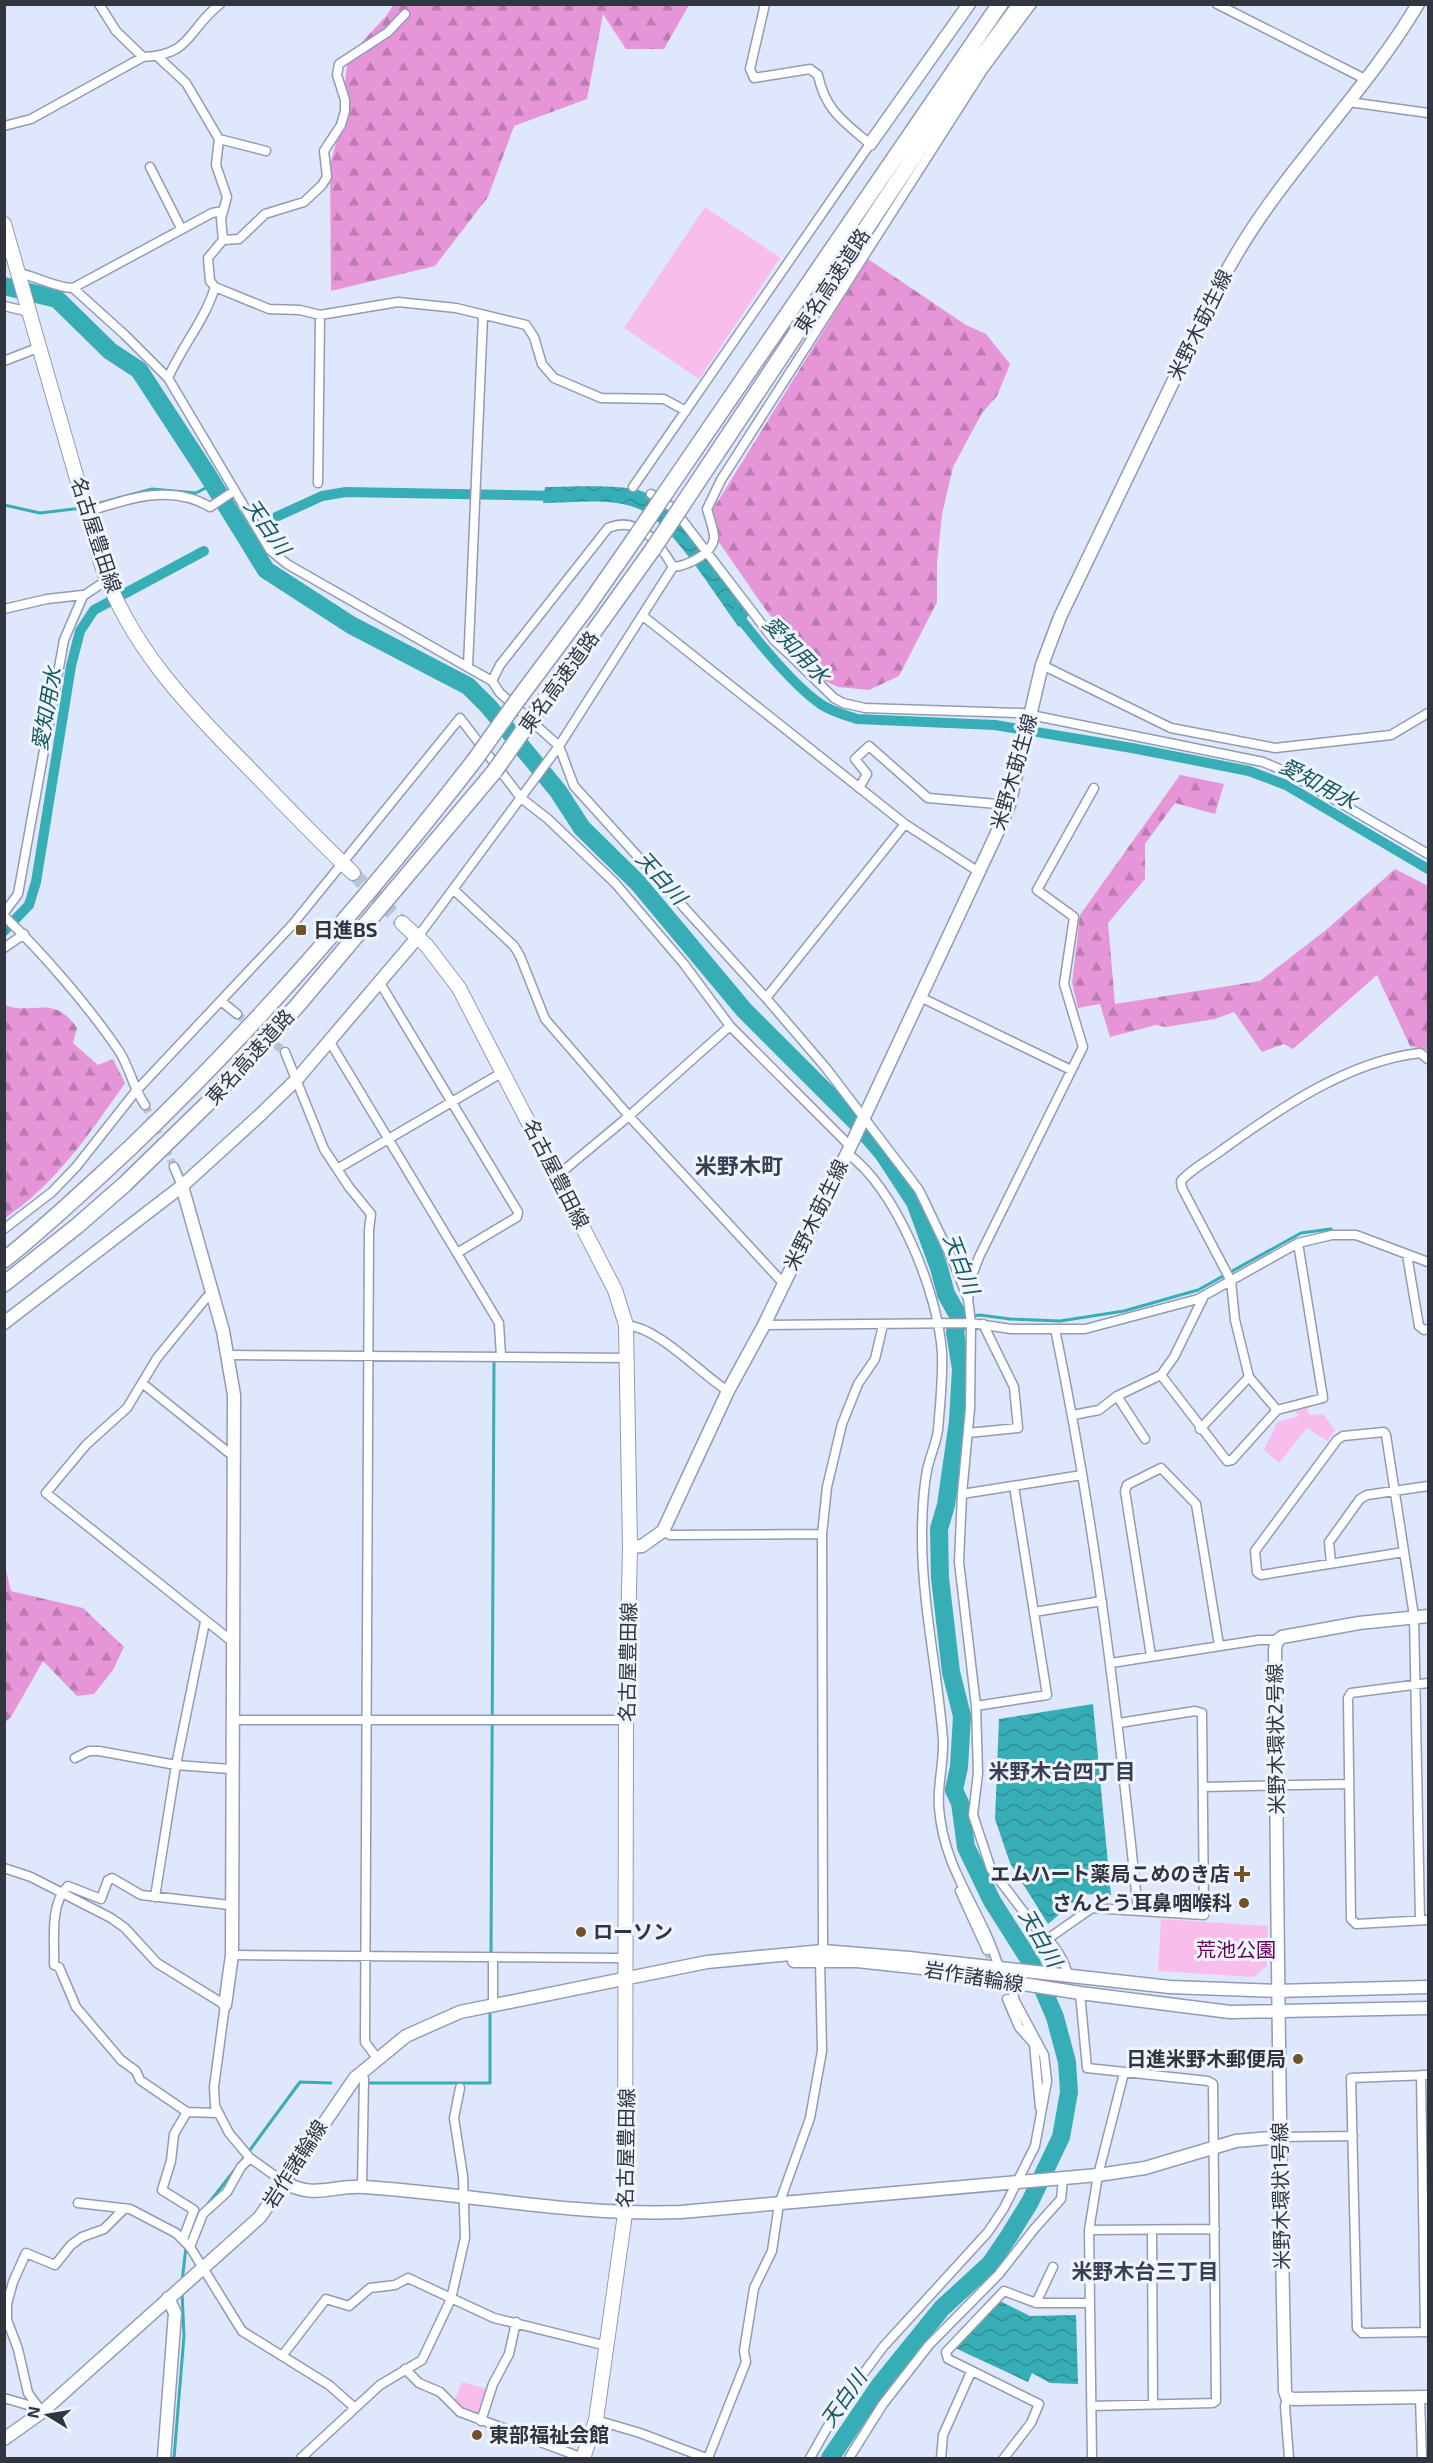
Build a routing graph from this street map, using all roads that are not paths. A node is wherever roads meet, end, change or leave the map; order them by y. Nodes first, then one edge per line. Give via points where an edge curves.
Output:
1 (99, 4) edge
2 (220, 4) edge
3 (765, 4) edge
4 (969, 4) edge
5 (1000, 4) edge
6 (1021, 4) edge
7 (1032, 4) edge
8 (1217, 4) edge
9 (1418, 4) edge
10 (405, 14) dead end
11 (157, 56) junction
12 (143, 57) junction
13 (1365, 79) junction
14 (1349, 102) junction
15 (1428, 113) edge
16 (4, 126) edge
17 (219, 139) junction
18 (870, 144) junction
19 (266, 151) dead end
20 (150, 167) dead end
21 (223, 211) junction
22 (4, 224) edge
23 (182, 228) junction
24 (223, 240) junction
25 (15, 271) edge
26 (215, 287) junction
27 (72, 288) junction
28 (4, 306) edge
29 (28, 308) junction
30 (320, 315) junction
31 (483, 315) junction
32 (40, 347) junction
33 (4, 361) edge
34 (168, 378) junction
35 (686, 411) junction
36 (318, 483) dead end
37 (633, 487) dead end
38 (234, 492) junction
39 (658, 493) junction
40 (87, 512) junction
41 (706, 550) junction
42 (673, 567) junction
43 (108, 583) junction
44 (83, 596) junction
45 (4, 609) edge
46 (643, 616) junction
47 (1042, 665) junction
48 (468, 667) junction
49 (492, 681) junction
50 (1428, 713) edge
51 (1031, 716) junction
52 (559, 746) junction
53 (859, 788) junction
54 (1094, 788) dead end
55 (521, 798) junction
56 (1009, 805) junction
57 (905, 824) junction
58 (1428, 854) edge
59 (341, 862) junction
60 (979, 872) junction
61 (353, 873) tunnel mouth
62 (454, 890) junction
63 (4, 915) edge
64 (402, 923) tunnel mouth
65 (24, 934) junction
66 (417, 938) junction
67 (4, 948) edge
68 (380, 983) junction
69 (766, 998) junction
70 (920, 998) junction
71 (221, 1001) junction
72 (237, 1014) tunnel mouth
73 (730, 1026) junction
74 (330, 1042) junction
75 (285, 1052) tunnel mouth
76 (1428, 1059) edge
77 (1071, 1071) junction
78 (503, 1072) junction
79 (297, 1079) junction
80 (136, 1091) junction
81 (453, 1100) junction
82 (146, 1105) tunnel mouth
83 (629, 1116) junction
84 (863, 1118) junction
85 (388, 1138) junction
86 (850, 1147) junction
87 (174, 1167) tunnel mouth
88 (337, 1169) junction
89 (557, 1176) junction
90 (182, 1186) junction
91 (4, 1229) edge
92 (1298, 1243) junction
93 (457, 1253) junction
94 (1407, 1255) junction
95 (4, 1260) edge
96 (1428, 1262) edge
97 (1231, 1281) junction
98 (783, 1283) junction
99 (4, 1284) edge
100 (213, 1293) junction
101 (1205, 1294) junction
102 (968, 1299) junction
103 (4, 1323) edge
104 (970, 1323) junction
105 (983, 1324) junction
106 (626, 1325) junction
107 (764, 1325) junction
108 (883, 1325) junction
109 (937, 1326) junction
110 (1055, 1329) junction
111 (1428, 1329) edge
112 (228, 1355) junction
113 (369, 1356) junction
114 (501, 1356) junction
115 (628, 1358) junction
116 (1161, 1375) junction
117 (1249, 1377) junction
118 (142, 1383) junction
119 (728, 1391) junction
120 (1117, 1396) junction
121 (1276, 1410) junction
122 (1073, 1415) junction
123 (1200, 1429) junction
124 (968, 1433) junction
125 (1144, 1439) dead end
126 (234, 1457) junction
127 (1082, 1475) junction
128 (1014, 1486) junction
129 (1428, 1486) edge
130 (1394, 1491) junction
131 (962, 1494) junction
132 (663, 1531) junction
133 (822, 1534) junction
134 (630, 1547) junction
135 (1404, 1552) junction
136 (1331, 1563) junction
137 (1102, 1601) junction
138 (1034, 1612) junction
139 (1414, 1616) junction
140 (1428, 1616) edge
141 (205, 1622) junction
142 (1278, 1640) junction
143 (234, 1643) junction
144 (1219, 1645) junction
145 (1151, 1656) junction
146 (1111, 1663) junction
147 (1415, 1683) junction
148 (1428, 1683) edge
149 (976, 1706) junction
150 (233, 1720) junction
151 (626, 1720) junction
152 (366, 1721) junction
153 (1119, 1723) junction
154 (75, 1758) dead end
155 (176, 1765) junction
156 (231, 1769) junction
157 (1349, 1784) junction
158 (1276, 1785) junction
159 (1203, 1787) junction
160 (4, 1868) edge
161 (960, 1886) junction
162 (61, 1893) junction
163 (155, 1897) junction
164 (230, 1905) junction
165 (1137, 1911) junction
166 (1424, 1920) edge
167 (1048, 1938) junction
168 (987, 1950) tunnel mouth
169 (232, 1955) junction
170 (821, 1955) junction
171 (365, 1957) junction
172 (493, 1957) junction
173 (617, 1958) dead end
174 (999, 1968) junction
175 (1062, 1975) junction
176 (628, 1977) junction
177 (1012, 1983) junction
178 (1428, 1987) edge
179 (1276, 1991) junction
180 (1080, 1994) junction
181 (1007, 1999) tunnel mouth
182 (493, 2004) junction
183 (225, 2005) junction
184 (1428, 2008) edge
185 (1277, 2010) junction
186 (377, 2058) junction
187 (1124, 2073) junction
188 (1425, 2075) edge
189 (364, 2079) dead end
190 (460, 2088) dead end
191 (187, 2112) junction
192 (217, 2113) junction
193 (1041, 2114) junction
194 (1353, 2136) junction
195 (1280, 2137) junction
196 (1214, 2146) junction
197 (250, 2158) junction
198 (1098, 2175) junction
199 (1060, 2179) junction
200 (285, 2183) junction
201 (1015, 2183) junction
202 (362, 2187) junction
203 (465, 2197) junction
204 (78, 2203) dead end
205 (779, 2204) junction
206 (124, 2210) junction
207 (625, 2214) junction
208 (1215, 2229) junction
209 (1089, 2230) junction
210 (1152, 2230) junction
211 (183, 2239) junction
212 (190, 2247) junction
213 (1053, 2267) dead end
214 (202, 2270) junction
215 (168, 2298) junction
216 (451, 2299) junction
217 (1036, 2303) junction
218 (1090, 2303) junction
219 (516, 2322) junction
220 (1427, 2332) edge
221 (607, 2346) junction
222 (282, 2356) junction
223 (405, 2369) junction
224 (971, 2372) junction
225 (1288, 2397) junction
226 (1424, 2397) edge
227 (4, 2398) edge
228 (1154, 2404) junction
229 (1091, 2406) junction
230 (355, 2408) junction
231 (40, 2410) junction
232 (596, 2420) junction
233 (481, 2421) junction
234 (4, 2439) edge
235 (164, 2458) edge
236 (302, 2458) edge
237 (583, 2458) edge
238 (707, 2458) edge
239 (810, 2458) edge
240 (849, 2458) edge
241 (941, 2458) edge
242 (1004, 2458) edge
243 (1092, 2458) edge
244 (1289, 2458) edge
245 (1422, 2458) edge

1 - 12 street via 116,31
2 - 11 street via 179,50
3 - 18 street via 750,69 754,78 810,69 818,75 822,94 833,112
4 - 18 main road
5 - 39 highway, 東名高速道路
6 - 99 highway, 東名高速道路, bridge via 963,84 653,549 494,771 320,979 208,1103 85,1220
7 - 41 street via 983,70 721,480 706,509 714,538
8 - 13 street
9 - 13 main road, 米野木莇生線
10 - 24 street via 388,32 339,64 337,75 345,111 324,151 327,177 322,185 304,202 265,214 239,239
11 - 12 street
11 - 17 street via 186,82
12 - 16 street via 31,119
13 - 14 main road, 米野木莇生線
14 - 15 street
14 - 47 main road, 米野木莇生線 via 1241,242 1085,561
17 - 19 street
17 - 21 street via 216,165 227,197
18 - 35 street
20 - 23 street
21 - 23 street
21 - 24 street
22 - 25 main road, 名古屋豊田線
23 - 27 street
24 - 26 street via 208,258 210,280
25 - 27 street
25 - 29 main road, 名古屋豊田線
26 - 30 street via 269,309
26 - 34 street via 208,310
27 - 34 street
28 - 29 street
29 - 32 main road, 名古屋豊田線
30 - 31 street via 399,302
30 - 36 street
31 - 35 street via 526,325 542,364 554,378 601,398 664,399
31 - 48 street
32 - 33 street
32 - 40 main road, 名古屋豊田線
34 - 38 street
35 - 37 street
38 - 40 street via 210,507 167,494 124,500
38 - 48 street via 264,541 281,560
39 - 41 street
39 - 95 highway, 東名高速道路, bridge via 634,538 587,608 474,761 352,912 220,1059 108,1168
40 - 43 main road, 名古屋豊田線
41 - 42 street via 688,565
41 - 51 street via 774,640 843,703 865,708
42 - 46 street
42 - 49 street via 638,526 619,523 608,528 500,665
43 - 44 street
43 - 59 main road, 名古屋豊田線 via 145,652 177,694
44 - 45 street
44 - 63 street via 64,640 18,894
46 - 52 street
46 - 53 street
47 - 50 street via 1171,728 1275,748 1391,735
47 - 51 main road, 米野木莇生線
48 - 49 street
49 - 52 street via 500,693
51 - 56 main road, 米野木莇生線
51 - 58 street via 1263,762 1289,773
52 - 55 street
52 - 69 street via 574,786
53 - 56 street via 867,774 855,759 869,746 928,798
53 - 57 street
54 - 77 street via 1038,890 1074,917 1064,984 1083,1047
55 - 59 street via 460,718
55 - 62 street
55 - 73 street via 615,883 684,964
56 - 60 main road, 米野木莇生線
57 - 60 street
57 - 69 street
59 - 61 main road, 名古屋豊田線
59 - 71 street via 292,924
60 - 70 main road, 米野木莇生線
62 - 66 street
62 - 83 street via 514,946 545,1019
63 - 65 street
64 - 66 main road, 名古屋豊田線
65 - 67 street
65 - 80 street via 120,1052
66 - 68 main road
66 - 78 main road, 名古屋豊田線 via 459,988
68 - 74 main road
68 - 81 street
69 - 84 street
70 - 77 street
70 - 84 main road, 米野木莇生線
71 - 72 street
71 - 80 street
73 - 83 street
73 - 86 street
74 - 79 main road
74 - 85 street
75 - 79 street
76 - 97 street via 1420,1053 1392,1056 1335,1081 1251,1130 1181,1181
77 - 102 street via 979,1257
78 - 81 street
78 - 89 main road, 名古屋豊田線
79 - 88 street via 324,1149
79 - 90 main road
80 - 82 street
80 - 91 street via 62,1183
81 - 85 street
81 - 93 street via 519,1215
83 - 89 street
83 - 98 street
84 - 86 main road, 米野木莇生線
84 - 102 street via 919,1190
85 - 88 street
85 - 93 street
86 - 98 main road, 米野木莇生線
86 - 109 street via 913,1245
87 - 90 street
88 - 113 street via 371,1214
89 - 106 main road, 名古屋豊田線 via 615,1290
90 - 100 main road
90 - 103 main road
92 - 94 street via 1332,1235 1356,1235
92 - 97 street
92 - 121 street via 1323,1398
93 - 114 street via 499,1323
94 - 96 street
94 - 111 street via 1419,1326
97 - 101 street
97 - 117 street via 1235,1320
98 - 107 main road, 米野木莇生線
100 - 112 main road
100 - 118 street via 157,1358
101 - 110 street via 1085,1329
101 - 116 street
102 - 104 street
104 - 105 street
104 - 109 street
104 - 124 street
105 - 110 street via 1011,1329
105 - 124 street via 1014,1387 1018,1428
106 - 115 main road, 名古屋豊田線
106 - 119 street via 636,1326 670,1347
107 - 108 street
107 - 119 main road, 米野木莇生線
108 - 109 street
108 - 133 street via 875,1359 858,1384 842,1424 827,1487
109 - 161 street via 941,1381 937,1434 925,1486 923,1572 943,1743 939,1806 944,1842
110 - 122 street
112 - 113 street
112 - 126 main road via 234,1395
113 - 114 street
113 - 152 street
114 - 115 street
115 - 134 main road, 名古屋豊田線
116 - 120 street
116 - 123 street
117 - 121 street
117 - 123 street
118 - 126 street
118 - 141 street via 127,1408 86,1445 46,1493
119 - 132 main road, 米野木莇生線
120 - 122 street via 1099,1410
120 - 125 street
121 - 123 street via 1232,1460 1227,1461
122 - 127 street
124 - 131 street
126 - 143 main road
127 - 128 street
127 - 137 street
128 - 131 street
128 - 138 street
129 - 130 street
130 - 135 street
130 - 136 street via 1360,1499 1329,1542
130 - 136 street via 1384,1432 1343,1436 1254,1553 1261,1575
131 - 149 street via 959,1562
132 - 133 street via 670,1535
132 - 134 main road via 642,1546
133 - 170 street
134 - 151 main road, 名古屋豊田線
135 - 136 street
135 - 139 street
137 - 138 street
137 - 146 street
138 - 149 street via 1047,1695
139 - 140 main road, 米野木環状2号線
139 - 142 main road, 米野木環状2号線
139 - 147 street
141 - 143 street
141 - 155 street
142 - 144 street
142 - 158 main road, 米野木環状2号線
143 - 150 main road
144 - 145 street
144 - 145 street via 1196,1504 1166,1470 1158,1468 1126,1485 1125,1491
145 - 146 street
146 - 153 street
147 - 148 street
147 - 157 street via 1349,1695
147 - 166 street
149 - 167 street via 978,1773 972,1804 974,1822 999,1882 1042,1936
150 - 152 street
150 - 156 main road
151 - 152 street
151 - 176 main road, 名古屋豊田線
152 - 171 street
153 - 159 street via 1202,1713
153 - 165 street
154 - 155 street via 99,1751
155 - 156 street
155 - 163 street
156 - 164 main road
157 - 158 street
157 - 166 street via 1351,1919 1356,1924
158 - 159 street
158 - 179 main road, 米野木環状2号線
159 - 165 street via 1204,1915
160 - 162 street
161 - 168 street via 961,1897
161 - 174 street via 982,1924
162 - 163 street via 68,1886 101,1899 112,1878
162 - 183 street via 111,1918 157,1963
162 - 191 street via 54,1965 59,1967 71,1998 140,2080
163 - 164 street
164 - 169 main road
165 - 167 street via 1089,1909
167 - 175 street via 1065,1962
169 - 171 street
169 - 183 main road
170 - 174 main road, 岩作諸輪線
170 - 176 main road, 岩作諸輪線 via 707,1962
170 - 177 main road, 岩作諸輪線
170 - 205 street via 822,2051 810,2118
171 - 172 street
171 - 186 street via 365,2042
172 - 173 street
172 - 182 street
174 - 175 main road, 岩作諸輪線
175 - 179 main road, 岩作諸輪線 via 1170,1987
176 - 182 main road, 岩作諸輪線
176 - 207 main road, 名古屋豊田線
177 - 180 main road, 岩作諸輪線
177 - 193 street via 1015,2001 1044,2055 1047,2081
178 - 179 main road, 岩作諸輪線
179 - 185 main road, 米野木環状1号線
180 - 185 main road, 岩作諸輪線 via 1230,2012
180 - 187 street via 1087,2068
181 - 193 street via 1019,2027 1034,2044
182 - 186 main road, 岩作諸輪線 via 427,2026
183 - 192 street via 214,2087
184 - 185 main road, 岩作諸輪線
185 - 195 main road, 米野木環状1号線
186 - 200 main road, 岩作諸輪線 via 340,2097
187 - 196 street via 1212,2081
187 - 198 street
188 - 194 street via 1351,2078
188 - 220 street
189 - 202 street
190 - 203 street via 454,2118
191 - 192 street
191 - 211 street via 174,2134 162,2190 194,2210
192 - 197 street
193 - 201 street via 1035,2146
194 - 195 street
194 - 220 street via 1357,2328 1362,2333
195 - 196 main road
195 - 225 main road, 米野木環状1号線
196 - 198 main road via 1161,2164
196 - 208 street
197 - 200 street
197 - 212 street via 227,2192 203,2214
198 - 199 main road
198 - 209 street
199 - 201 main road
199 - 240 street via 1061,2199 999,2274 928,2345 883,2404
200 - 202 main road via 307,2192
200 - 214 main road, 岩作諸輪線 via 255,2223
201 - 205 main road
201 - 239 street via 988,2232 922,2301 866,2369
202 - 203 main road
203 - 207 main road
203 - 216 street via 465,2238
204 - 206 street
205 - 207 main road
205 - 238 street via 772,2252 754,2288 744,2351 746,2362
206 - 211 street via 160,2223
206 - 231 street via 104,2229 71,2245 55,2265 26,2253 20,2264 7,2304 7,2320 28,2393
207 - 221 main road, 名古屋豊田線
208 - 210 street
208 - 228 street via 1217,2397 1213,2403
209 - 210 street
209 - 218 street
210 - 228 street
211 - 212 street
212 - 214 street
213 - 217 street
214 - 215 main road, 岩作諸輪線
214 - 222 street via 242,2331
215 - 231 main road, 岩作諸輪線
215 - 235 main road via 175,2313
216 - 219 street via 494,2318
216 - 222 street via 413,2278 388,2287 370,2288 349,2306 326,2299
216 - 223 street via 426,2354 415,2366
217 - 218 street
217 - 224 street via 1001,2292 946,2352 948,2359
218 - 229 street
219 - 221 street
219 - 233 street via 509,2354 493,2384
221 - 232 main road, 名古屋豊田線
222 - 230 street via 329,2385
223 - 230 street
223 - 233 street via 419,2383 440,2392 460,2412
224 - 241 street via 943,2435
224 - 242 street via 1039,2404 1034,2419
225 - 226 main road
225 - 244 street via 1285,2406
226 - 245 street
227 - 231 street
228 - 229 street
229 - 243 street
230 - 236 street
231 - 234 main road, 岩作諸輪線
232 - 237 main road, 名古屋豊田線
232 - 238 street
233 - 237 street

